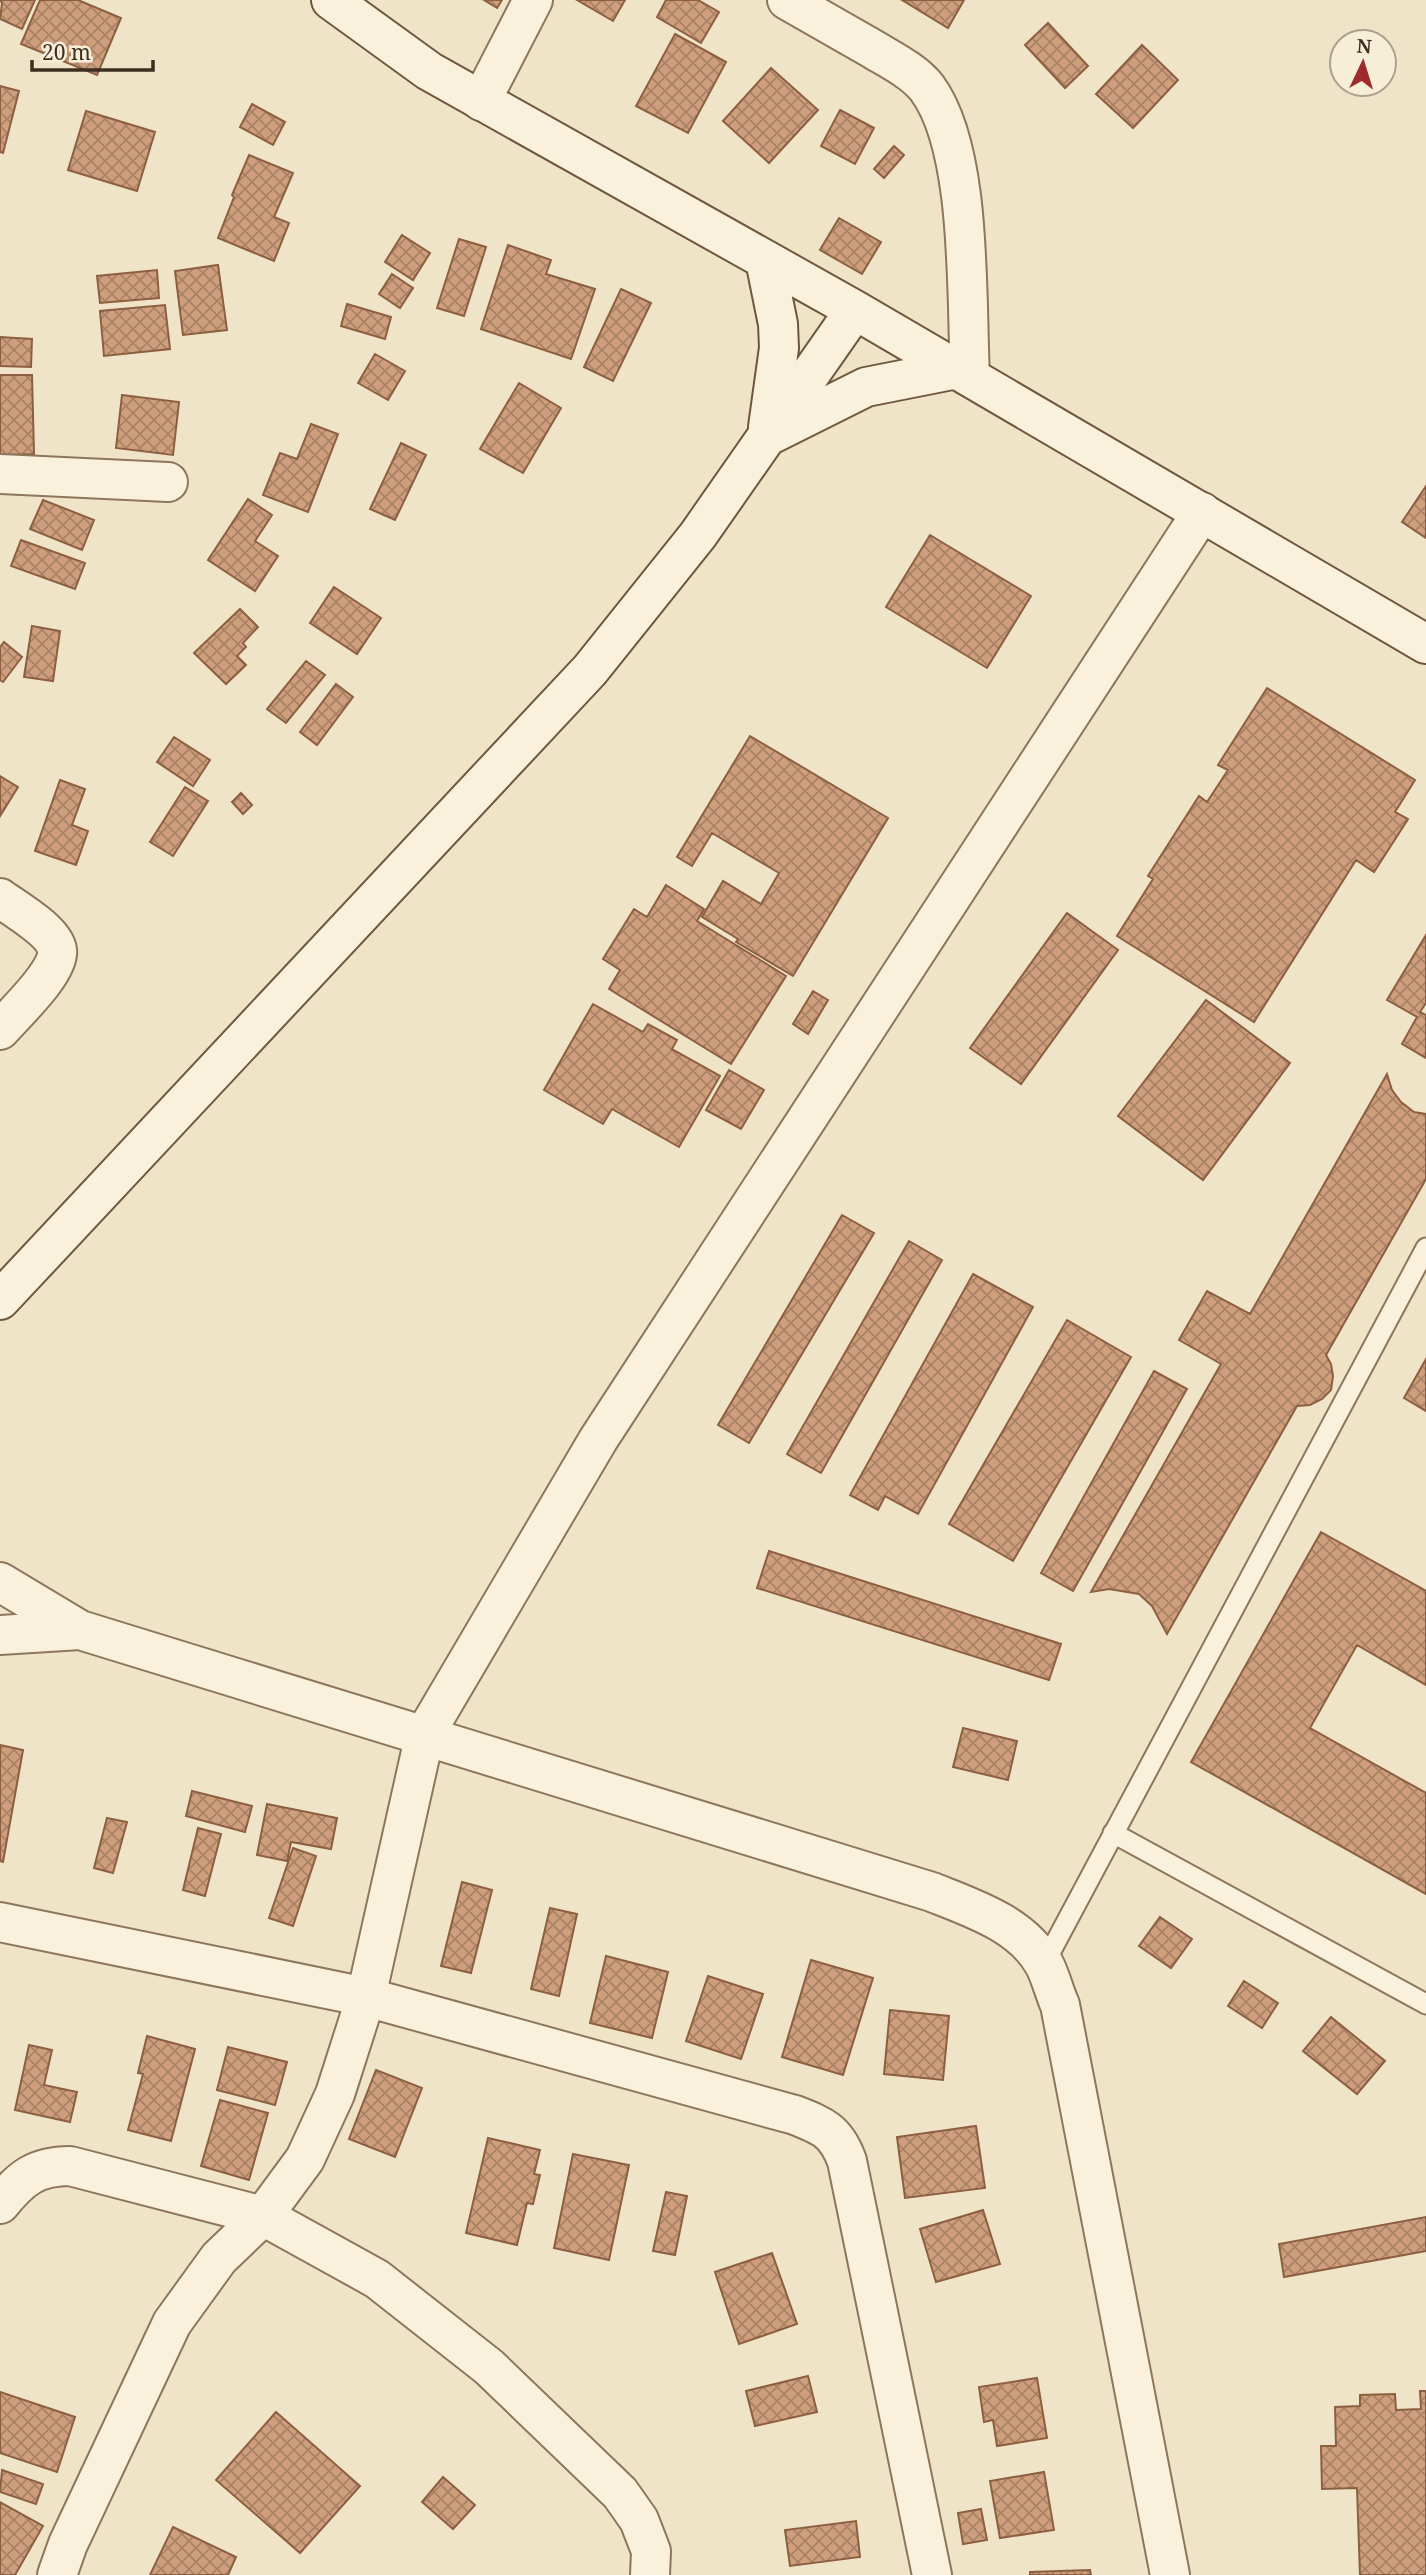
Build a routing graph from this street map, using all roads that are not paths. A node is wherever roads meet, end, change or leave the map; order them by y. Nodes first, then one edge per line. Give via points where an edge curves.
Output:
1 (331, 0) edge
2 (533, 0) edge
3 (787, 0) edge
4 (481, 101) junction
5 (765, 260) junction
6 (855, 310) junction
7 (969, 376) junction
8 (767, 436) junction
9 (0, 474) edge
10 (168, 482) dead end
11 (1202, 512) junction
12 (1426, 644) edge
13 (0, 898) edge
14 (0, 1030) edge
15 (1426, 1248) edge
16 (0, 1300) edge
17 (0, 1582) edge
18 (80, 1630) junction
19 (0, 1635) edge
20 (425, 1734) junction
21 (1113, 1833) junction
22 (0, 1922) edge
23 (1044, 1964) junction
24 (366, 1997) junction
25 (1426, 2004) edge
26 (0, 2204) edge
27 (263, 2216) junction
28 (57, 2575) edge
29 (650, 2575) edge
30 (932, 2575) edge
31 (1170, 2575) edge

1 - 4 street via 429,71
2 - 4 street
3 - 7 street via 901,66 927,87 942,116 962,202
4 - 5 street
5 - 6 street
5 - 8 street via 779,348
6 - 7 street
6 - 8 street
7 - 8 street via 866,387
7 - 11 street
8 - 16 street via 698,535 590,670
9 - 10 street
11 - 12 street
11 - 20 street via 598,1440
13 - 14 street via 52,938 57,950 55,963 41,983
15 - 21 lane
17 - 18 street
18 - 19 street
18 - 20 street
20 - 23 street via 932,1892 981,1912 1022,1936
20 - 24 street
21 - 23 lane
21 - 25 lane
22 - 24 street
23 - 31 street via 1060,2005
24 - 27 street via 335,2094 305,2159
24 - 30 street via 794,2115 829,2131 840,2142
26 - 27 street via 15,2185 34,2172 70,2166
27 - 28 street via 219,2258 172,2323
27 - 29 street via 377,2279 489,2367 620,2493 639,2521 651,2551

